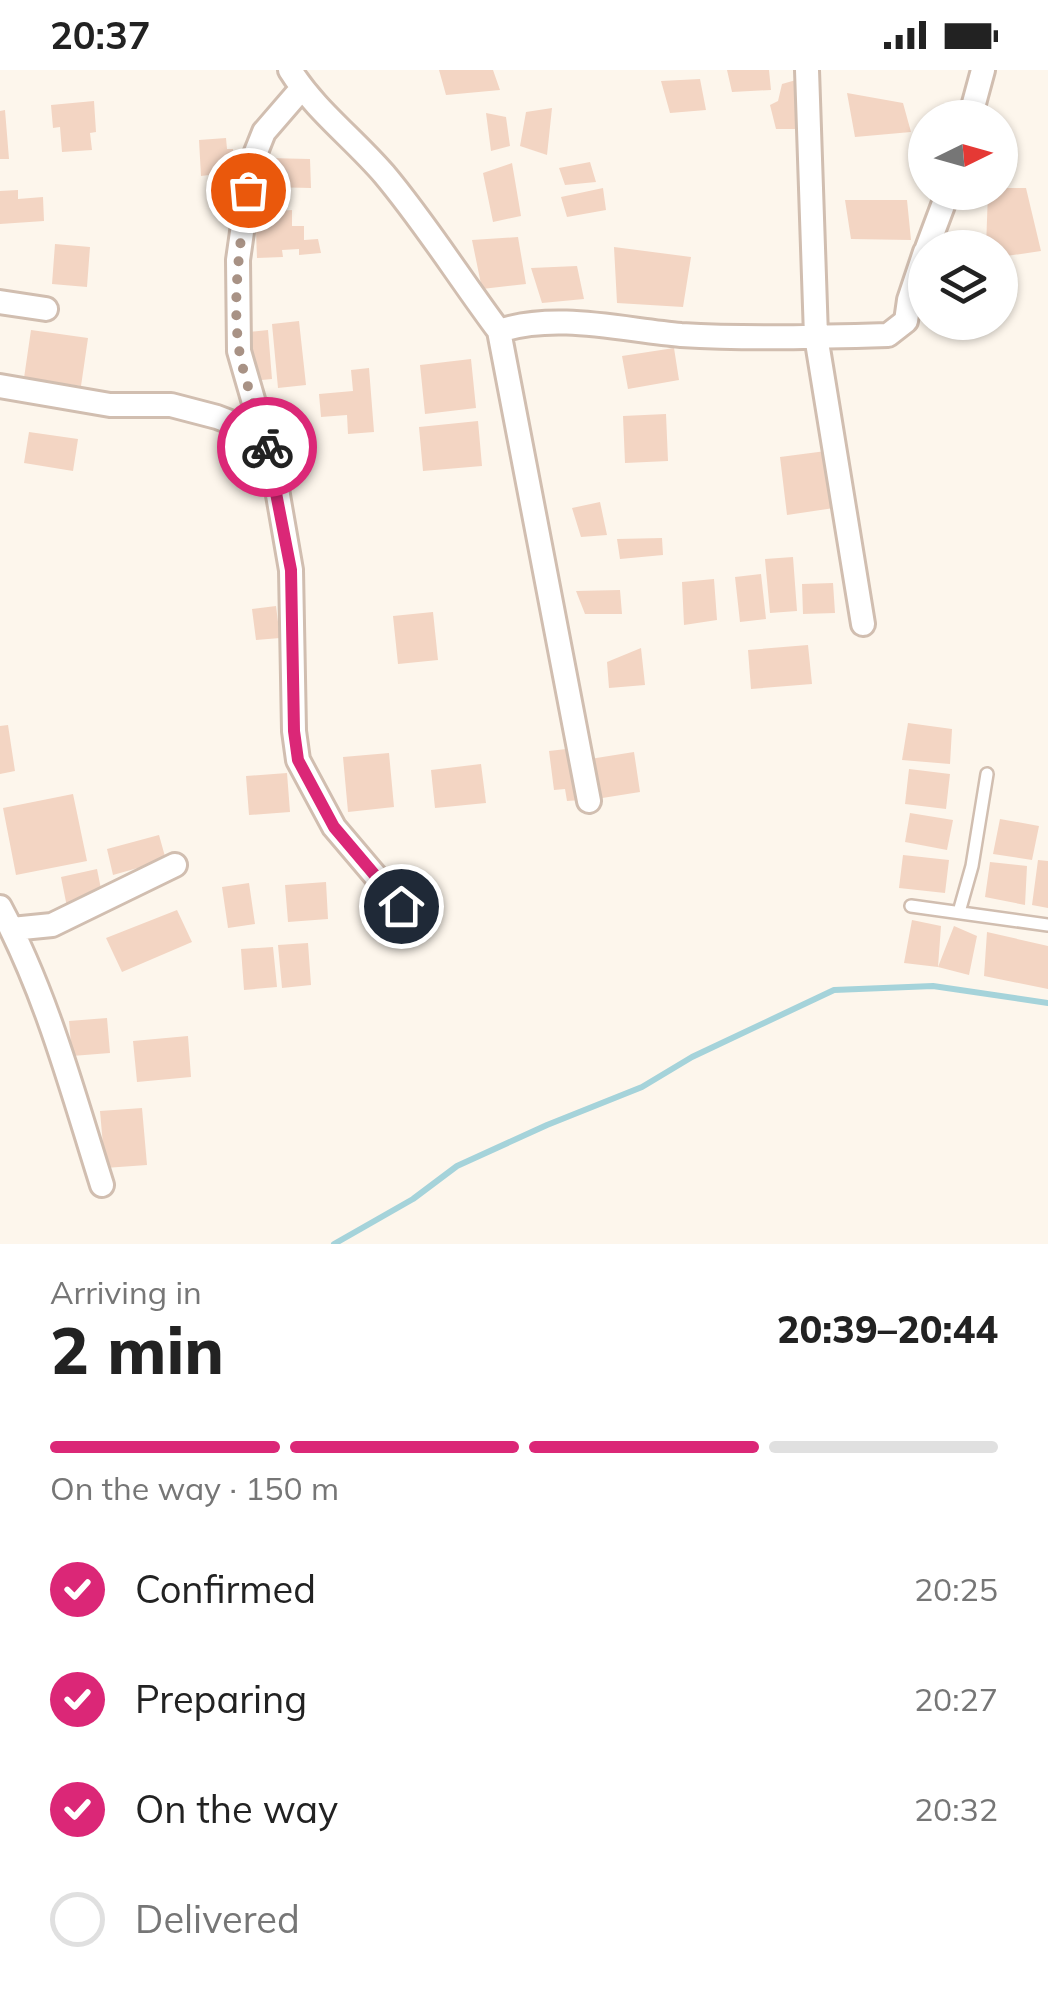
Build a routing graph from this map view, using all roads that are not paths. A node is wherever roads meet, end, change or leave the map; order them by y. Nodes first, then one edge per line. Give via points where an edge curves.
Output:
1 (807, 70) edge
2 (983, 70) edge
3 (296, 79) edge
4 (975, 100) edge
5 (0, 302) edge
6 (908, 307) edge
7 (46, 308) dead end
8 (499, 332) junction
9 (816, 336) junction
10 (0, 386) edge
11 (264, 435) junction
12 (863, 624) dead end
13 (987, 774) dead end
14 (589, 801) dead end
15 (175, 864) dead end
16 (401, 906) dead end
17 (911, 906) dead end
18 (0, 907) edge
19 (960, 912) junction
20 (1048, 926) edge
21 (12, 929) junction
22 (102, 1184) dead end

1 - 9 street
2 - 4 street
3 - 8 street via 419,216
3 - 11 street via 252,162 238,260 239,351
5 - 7 street
6 - 9 street via 906,321 888,335
8 - 9 street via 609,324 678,334
8 - 14 street
9 - 12 street
10 - 11 street via 110,405 171,406
11 - 16 street via 291,570 298,760 334,827
13 - 19 lane
15 - 21 street via 52,925
17 - 19 lane
18 - 21 street
19 - 20 lane
21 - 22 street via 56,1030

